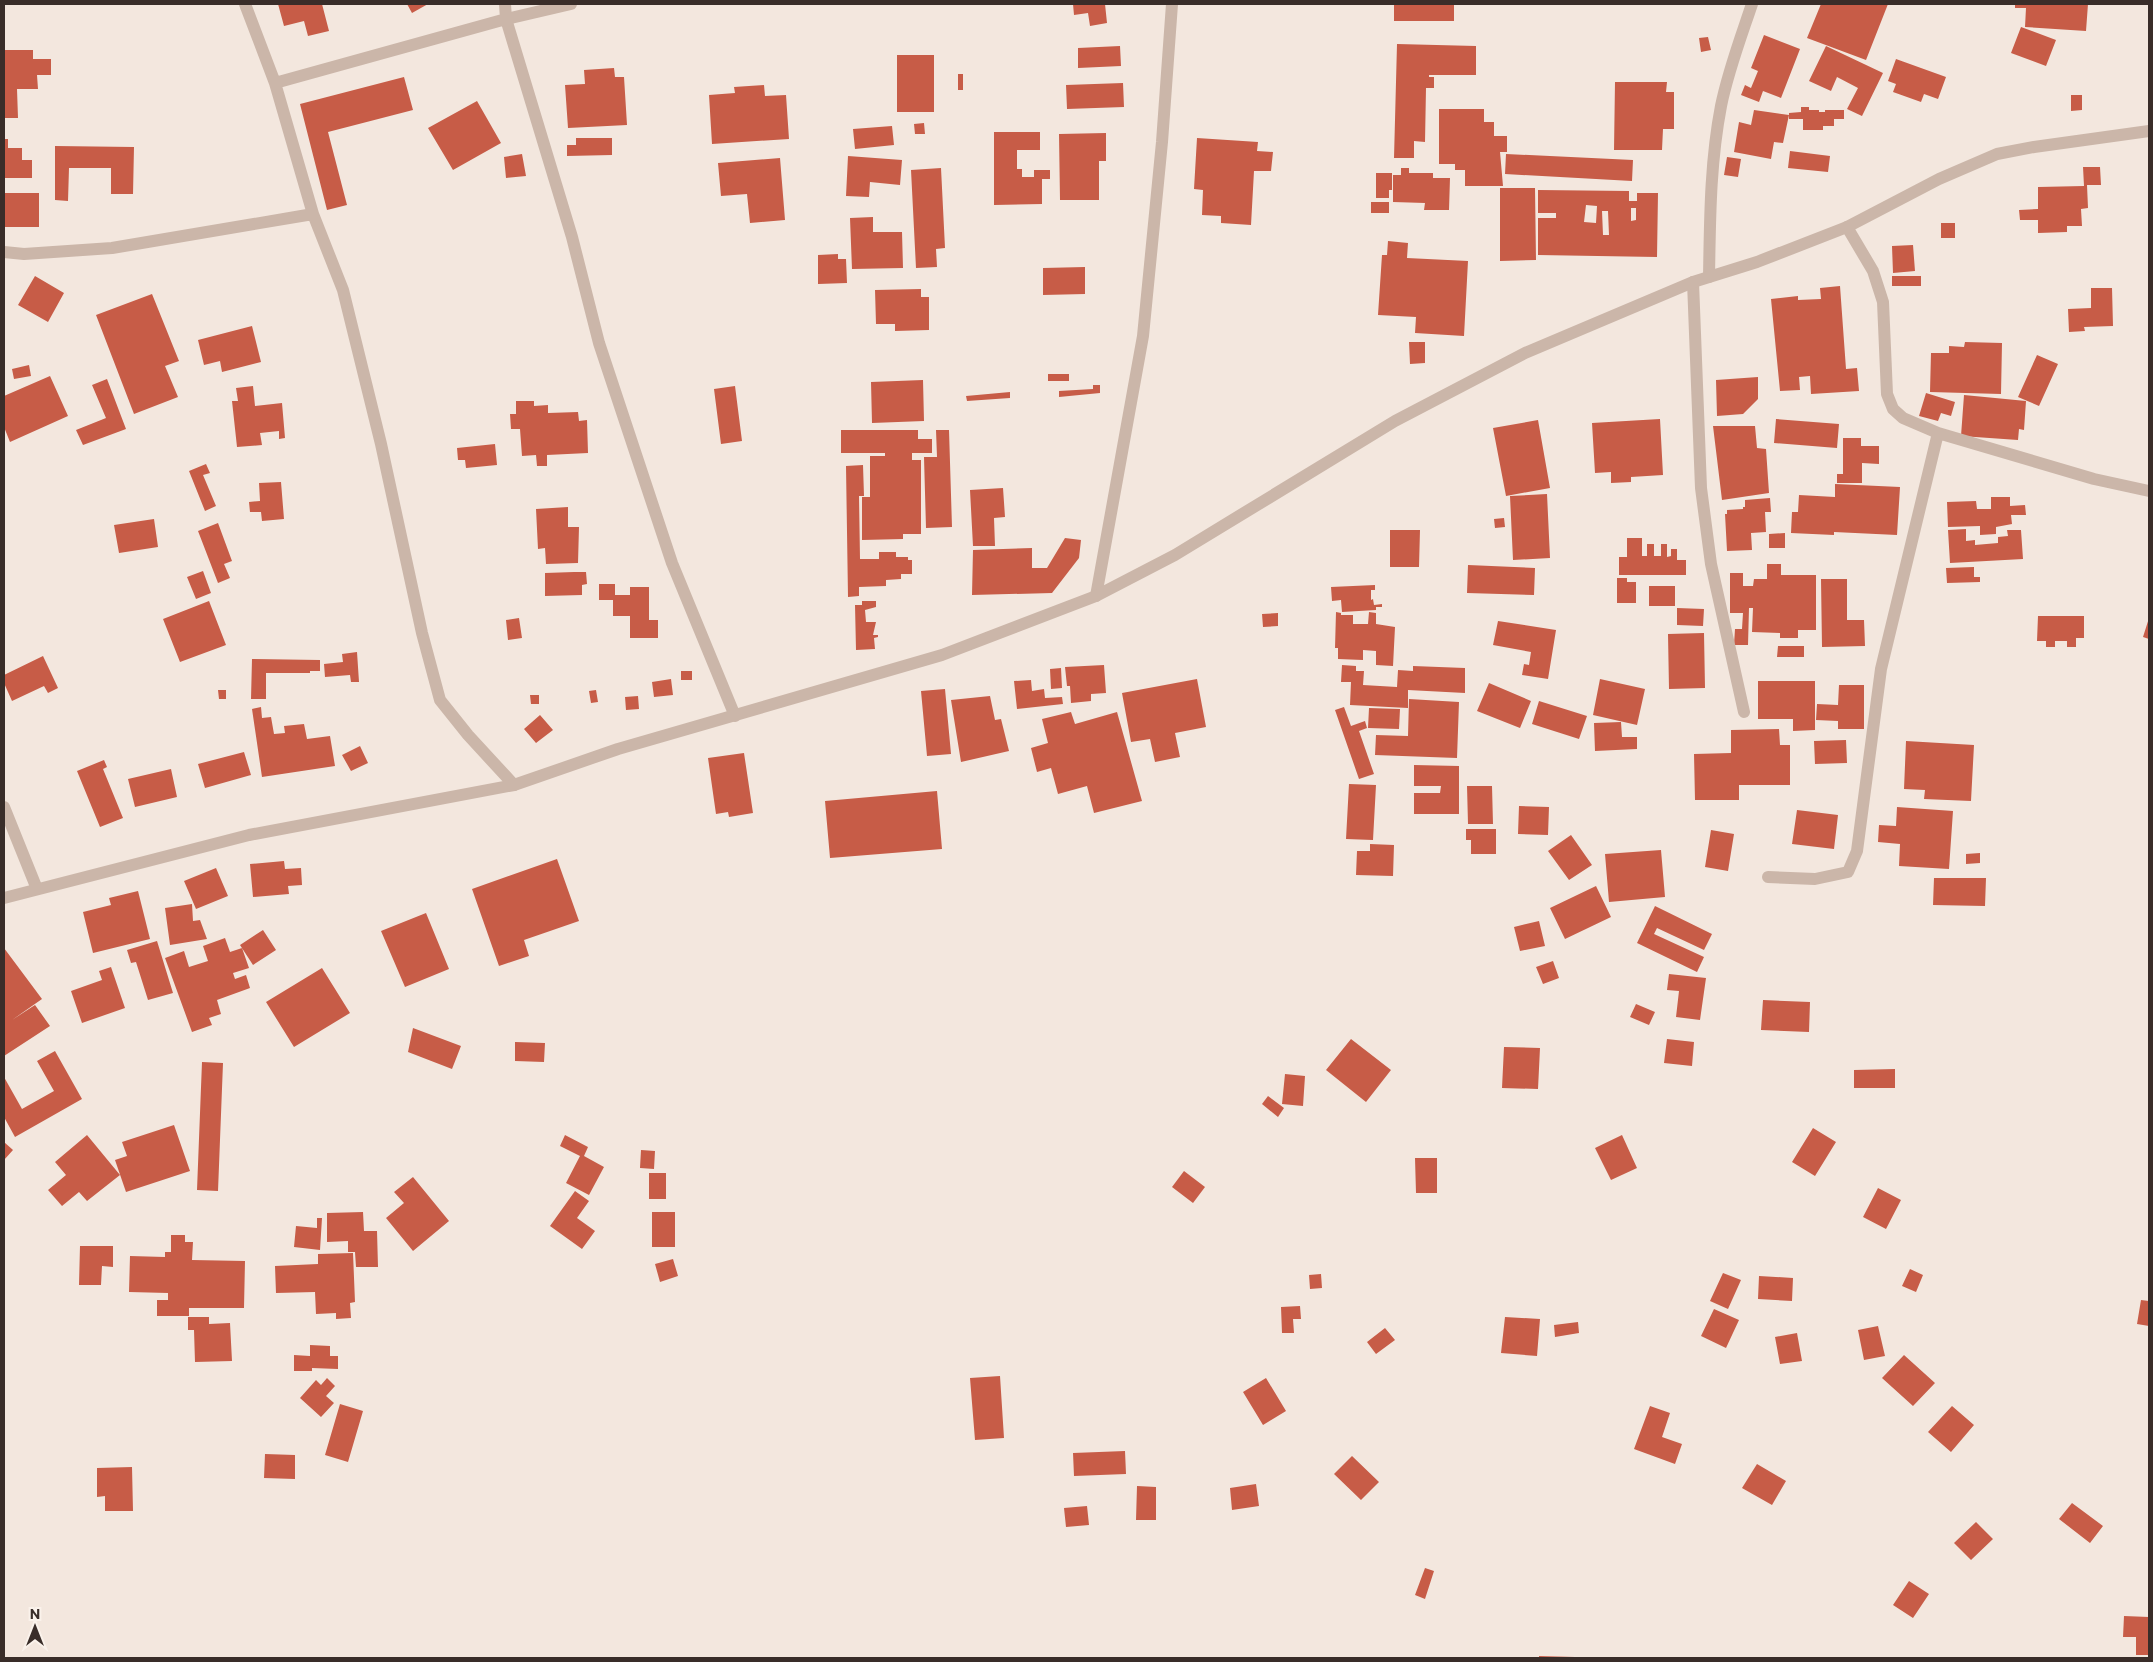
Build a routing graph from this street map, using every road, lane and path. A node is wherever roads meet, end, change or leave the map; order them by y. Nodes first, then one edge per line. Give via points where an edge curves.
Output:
1 (245, 4) edge
2 (504, 4) edge
3 (571, 4) edge
4 (1172, 4) edge
5 (1752, 4) edge
6 (506, 19) junction
7 (275, 82) junction
8 (2149, 131) edge
9 (313, 214) junction
10 (1847, 227) junction
11 (4, 252) edge
12 (1708, 277) junction
13 (1693, 282) junction
14 (1938, 433) junction
15 (2149, 492) edge
16 (1096, 596) junction
17 (1744, 712) dead end
18 (735, 716) junction
19 (514, 785) junction
20 (4, 807) edge
21 (1768, 877) dead end
22 (37, 890) junction
23 (4, 898) edge

1 - 7 street
2 - 6 street
3 - 6 street
4 - 16 street via 1143,336
5 - 12 street via 1732,60 1721,106 1710,194
6 - 7 street
6 - 18 street via 572,237 599,343 672,563
7 - 9 street
8 - 10 street via 1997,154
9 - 11 street via 112,248 24,254
9 - 19 street via 344,290 440,700
10 - 12 street
10 - 14 street via 1873,271 1883,302 1887,394 1893,409 1903,418
12 - 13 street
13 - 16 street via 1525,353 1395,421 1175,555
13 - 17 street via 1701,488 1711,564
14 - 15 street
14 - 21 street via 1881,669 1857,851 1848,872 1815,879
16 - 18 street via 942,655
18 - 19 street via 618,748
19 - 22 street via 249,835
20 - 22 street
22 - 23 street

